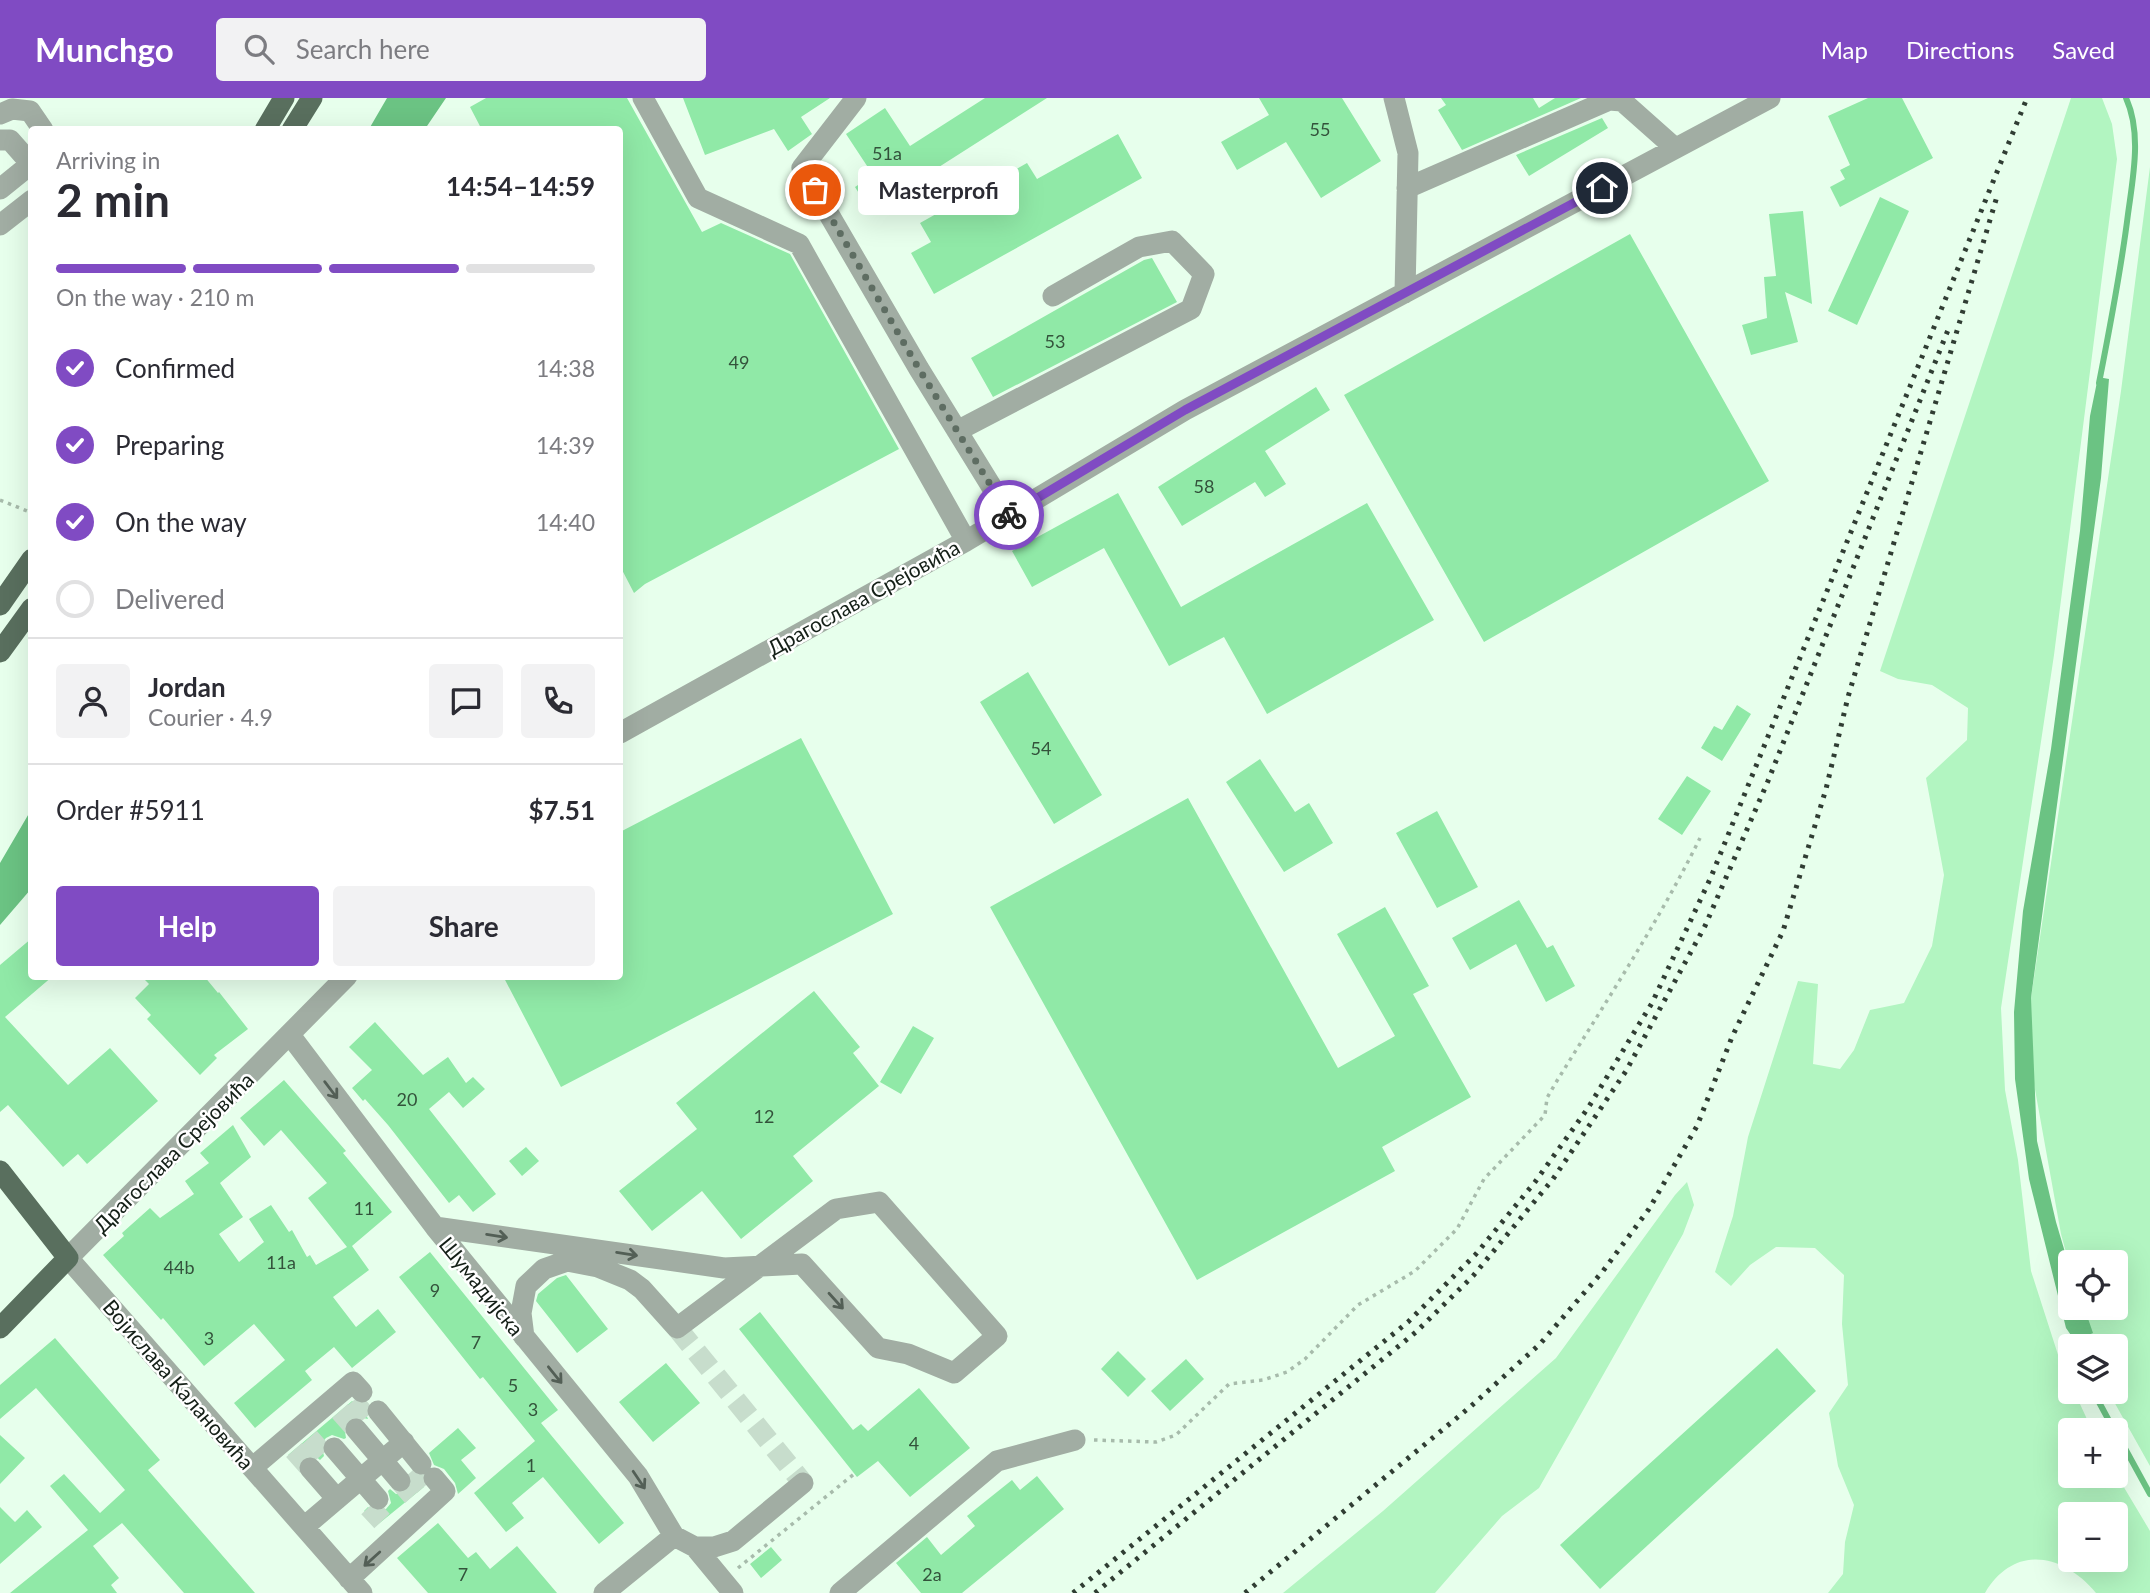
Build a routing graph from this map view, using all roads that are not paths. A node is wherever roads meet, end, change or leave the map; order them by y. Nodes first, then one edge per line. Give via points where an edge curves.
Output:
1 (284, 98) edge
2 (312, 98) edge
3 (643, 98) edge
4 (856, 98) edge
5 (1394, 98) edge
6 (1770, 98) edge
7 (0, 114) edge
8 (40, 126) edge
9 (267, 126) edge
10 (294, 126) edge
11 (0, 140) edge
12 (1675, 148) junction
13 (28, 161) edge
14 (28, 167) edge
15 (1407, 188) junction
16 (0, 189) edge
17 (28, 203) edge
18 (0, 225) edge
19 (1405, 293) junction
20 (1053, 296) dead end
21 (957, 431) junction
22 (1009, 515) junction
23 (966, 541) junction
24 (28, 565) edge
25 (0, 605) edge
26 (28, 614) edge
27 (0, 652) edge
28 (623, 731) edge
29 (343, 980) edge
30 (290, 1035) junction
31 (0, 1171) edge
32 (435, 1227) junction
33 (68, 1258) junction
34 (756, 1267) junction
35 (0, 1328) edge
36 (524, 1337) junction
37 (346, 1399) dead end
38 (1074, 1440) road end
39 (393, 1451) junction
40 (252, 1468) junction
41 (803, 1483) dead end
42 (421, 1486) junction
43 (350, 1489) junction
44 (386, 1518) junction
45 (304, 1527) junction
46 (674, 1536) junction
47 (695, 1547) junction
48 (355, 1586) edge
49 (728, 1587) edge
50 (604, 1593) edge
51 (840, 1593) edge

1 - 9 main road
2 - 10 main road
3 - 23 street via 698,198 799,244
4 - 21 street via 802,168
5 - 15 street via 1408,153
6 - 12 street, Драгослава Срејовића
7 - 8 street via 12,109 30,111
11 - 13 street via 10,140
12 - 15 street via 1622,101 1609,100
12 - 19 street, Драгослава Срејовића
14 - 16 street
15 - 19 street
17 - 18 street
19 - 22 street, Драгослава Срејовића via 1185,410
20 - 21 street via 1139,247 1172,242 1205,274 1191,309
21 - 22 street
22 - 23 street, Драгослава Срејовића
23 - 28 street, Драгослава Срејовића
24 - 25 main road
26 - 27 main road
29 - 30 street, Драгослава Срејовића
30 -> 32 street, Шумадијска
30 - 33 street, Драгослава Срејовића
31 - 33 main road, Војислава Калановића
32 -> 34 street via 724,1268
32 - 36 street, Шумадијска
33 - 35 main road, Драгослава Срејовића
33 - 40 street, Војислава Калановића
34 -> 34 street via 802,1264 878,1348 908,1354 954,1373 998,1336 879,1202 835,1209
34 - 36 street via 677,1328 630,1280 567,1261 544,1269 526,1286
36 -> 46 street, Шумадијска via 638,1476
37 - 40 street
38 - 51 street via 997,1461
39 - 39 street via 367,1420
39 - 42 street
39 - 42 street
39 - 43 street
40 - 45 street, Војислава Калановића
41 - 47 street via 733,1541
42 - 44 street
43 - 43 street via 323,1457
43 - 44 street
43 - 45 street
44 -> 48 street
45 - 48 street, Војислава Калановића
46 - 47 street
46 - 50 street
47 - 49 street

